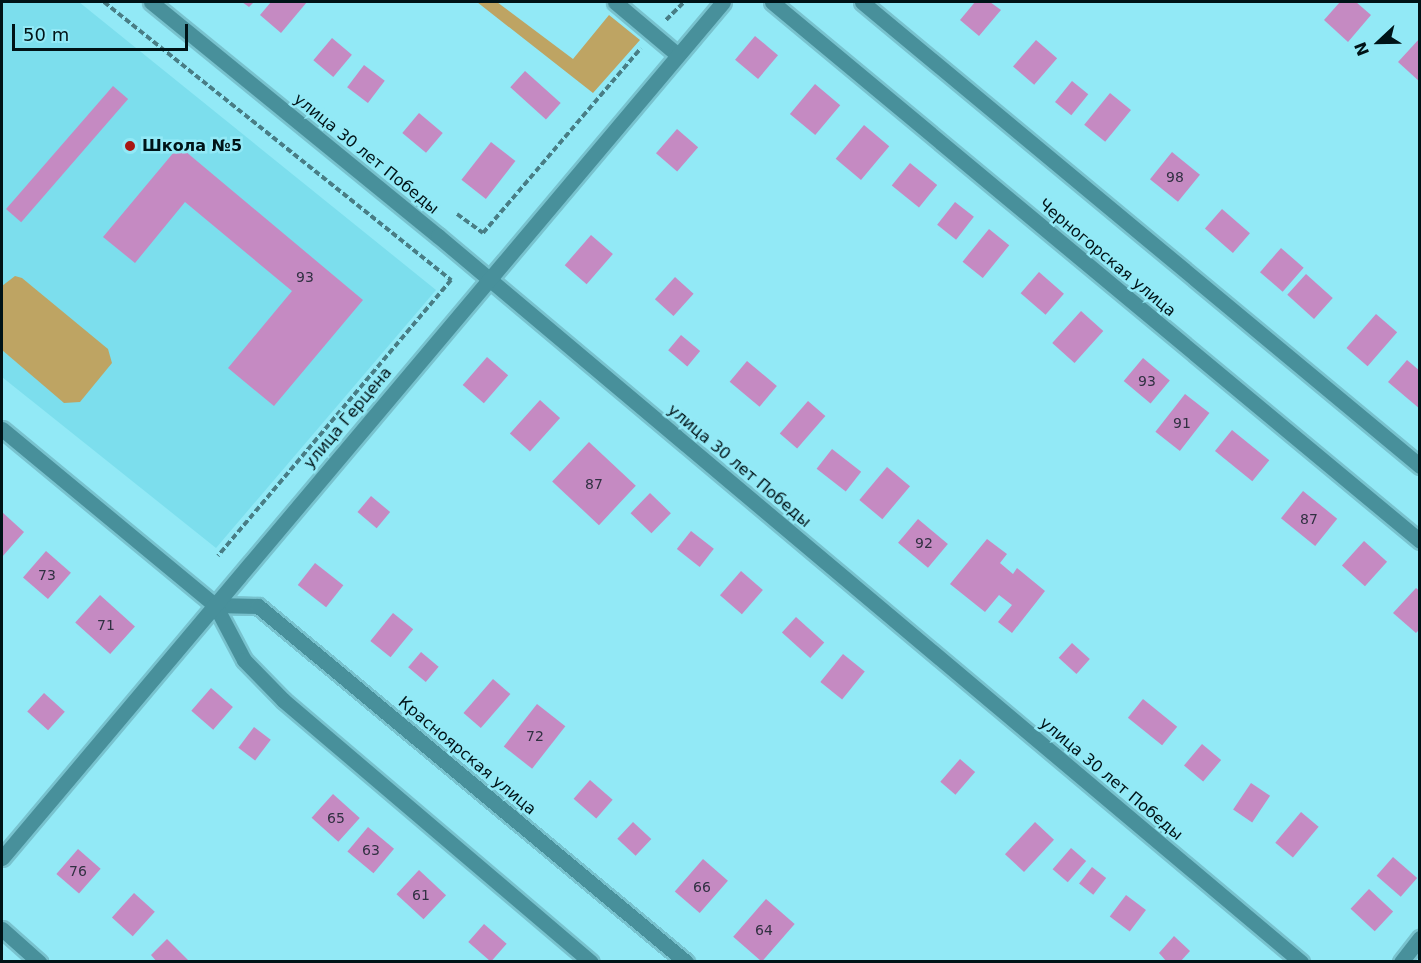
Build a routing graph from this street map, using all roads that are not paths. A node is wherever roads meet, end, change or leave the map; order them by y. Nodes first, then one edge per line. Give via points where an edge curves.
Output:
1 (151, 2) edge
2 (615, 2) edge
3 (723, 2) edge
4 (772, 2) edge
5 (862, 2) edge
6 (678, 55) junction
7 (488, 278) junction
8 (2, 429) edge
9 (1419, 466) edge
10 (1419, 542) edge
11 (214, 605) junction
12 (2, 858) edge
13 (2, 929) edge
14 (1419, 938) edge
15 (39, 962) edge
16 (591, 962) edge
17 (686, 962) edge
18 (1301, 962) edge
19 (1401, 962) edge

1 - 7 street, улица 30 лет Победы
2 - 6 street
3 - 6 street, улица Герцена
4 - 10 street, Черногорская улица
5 - 9 street
6 - 7 street, улица Герцена
7 - 11 street, улица Герцена
7 - 18 street, улица 30 лет Победы
8 - 11 street
11 - 12 street, улица Герцена
11 - 16 street via 244,660 282,700
11 - 17 street, Красноярская улица via 258,606
13 - 15 street
14 - 19 street

